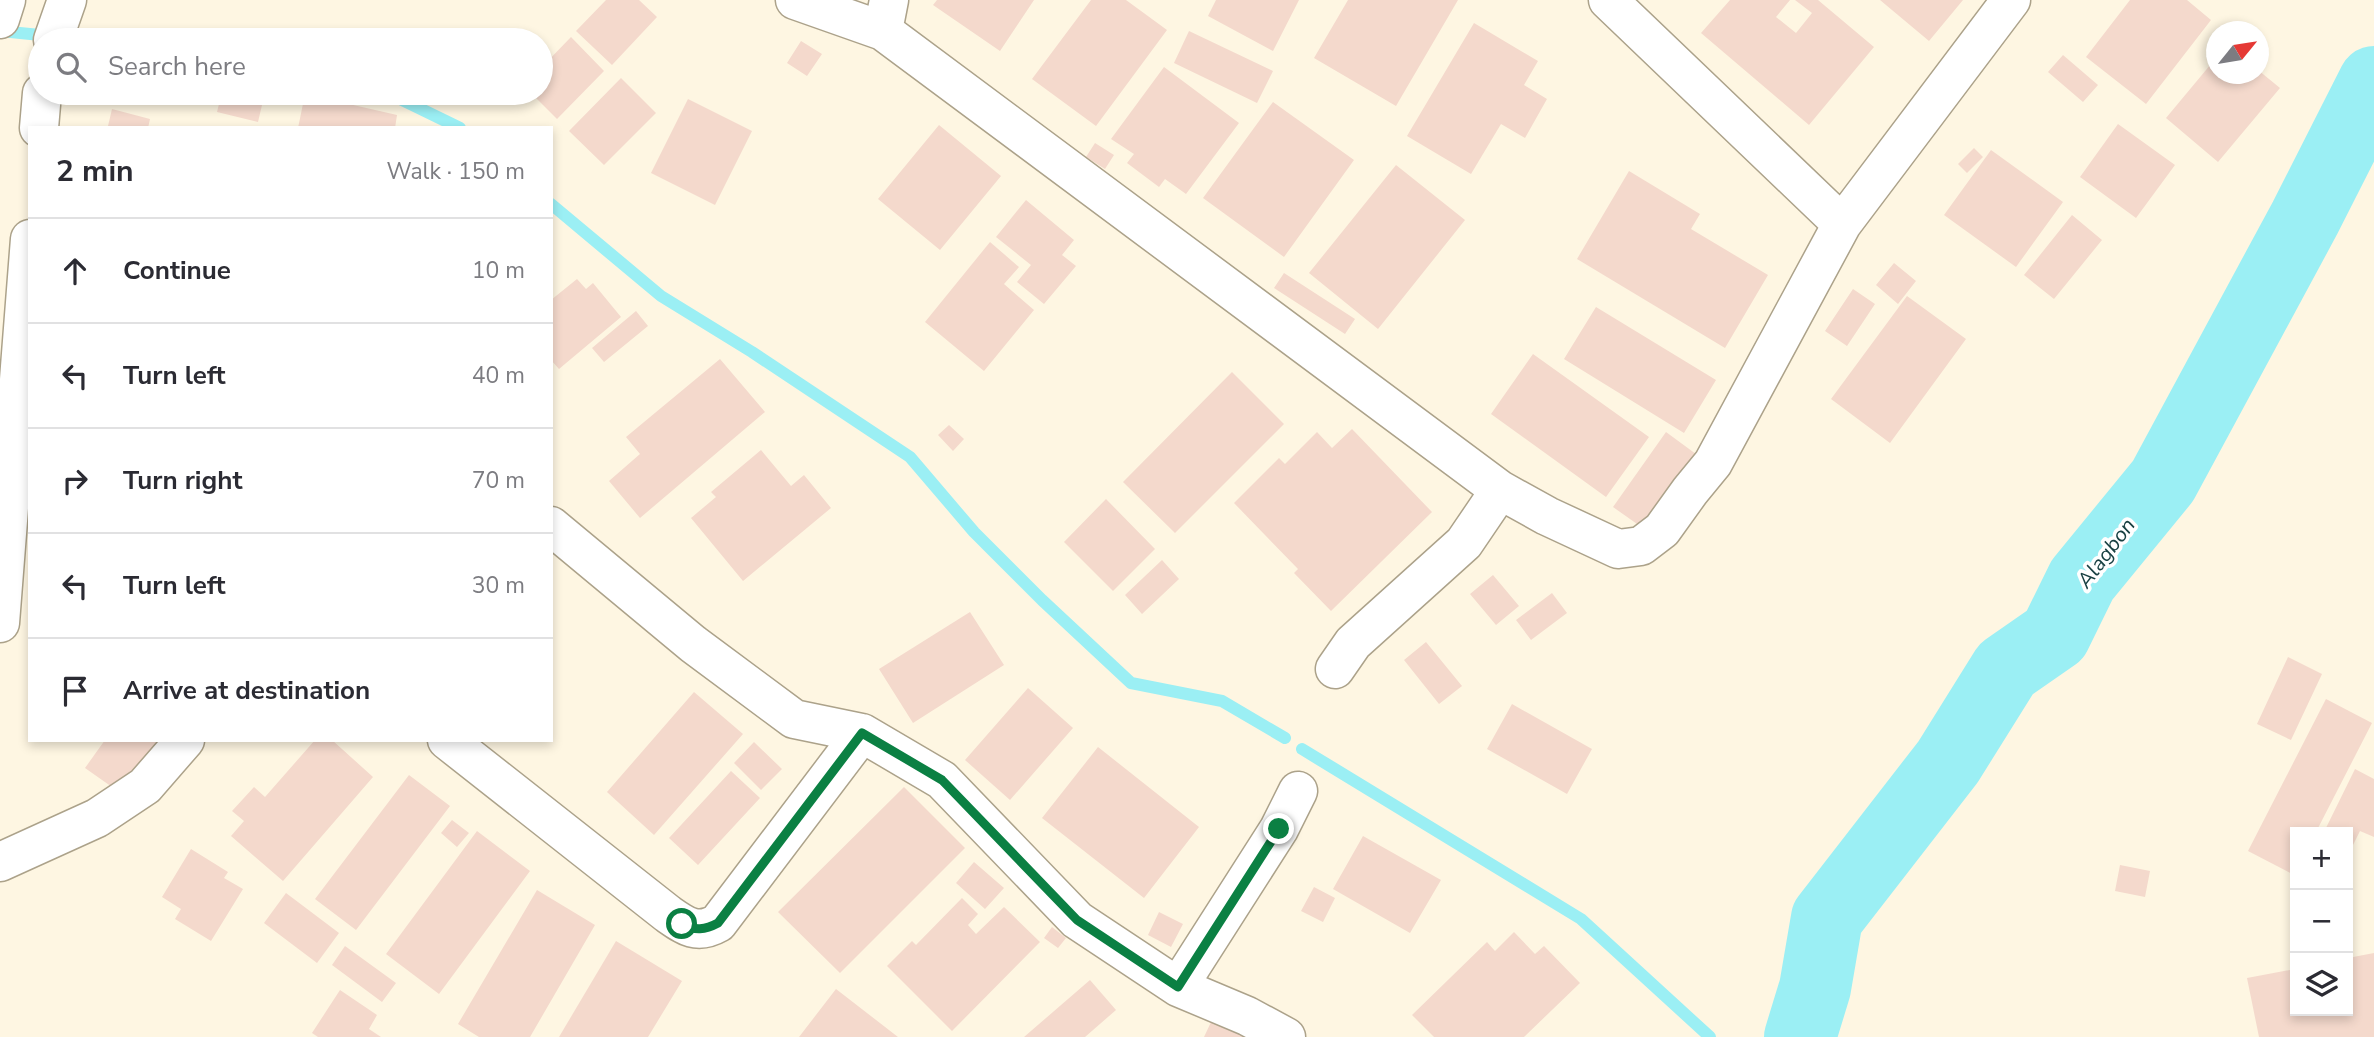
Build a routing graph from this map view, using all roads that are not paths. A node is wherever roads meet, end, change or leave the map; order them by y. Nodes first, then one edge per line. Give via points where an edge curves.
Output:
1 (6, 0) edge
2 (67, 0) edge
3 (795, 0) edge
4 (1608, 0) edge
5 (2011, 0) edge
6 (886, 16) edge
7 (0, 19) edge
8 (57, 28) edge
9 (41, 105) edge
10 (39, 126) edge
11 (1842, 224) junction
12 (28, 265) edge
13 (1500, 490) junction
14 (553, 528) edge
15 (0, 623) edge
16 (1335, 669) dead end
17 (862, 733) junction
18 (183, 742) edge
19 (450, 742) edge
20 (1298, 791) dead end
21 (0, 862) edge
22 (1178, 987) junction
23 (1286, 1037) edge

1 - 7 street
2 - 8 street
3 - 6 street
4 - 11 street
5 - 11 street
6 - 13 street
9 - 10 street
11 - 13 street via 1713,463 1662,530 1641,547 1618,549
12 - 15 street
13 - 16 street via 1464,543 1353,643
14 - 17 street via 693,644 794,719
17 - 19 street via 718,923 701,930 668,914
17 - 22 street via 942,780 1077,920
18 - 21 street via 145,786 97,818
20 - 22 street via 1279,829
22 - 23 street

